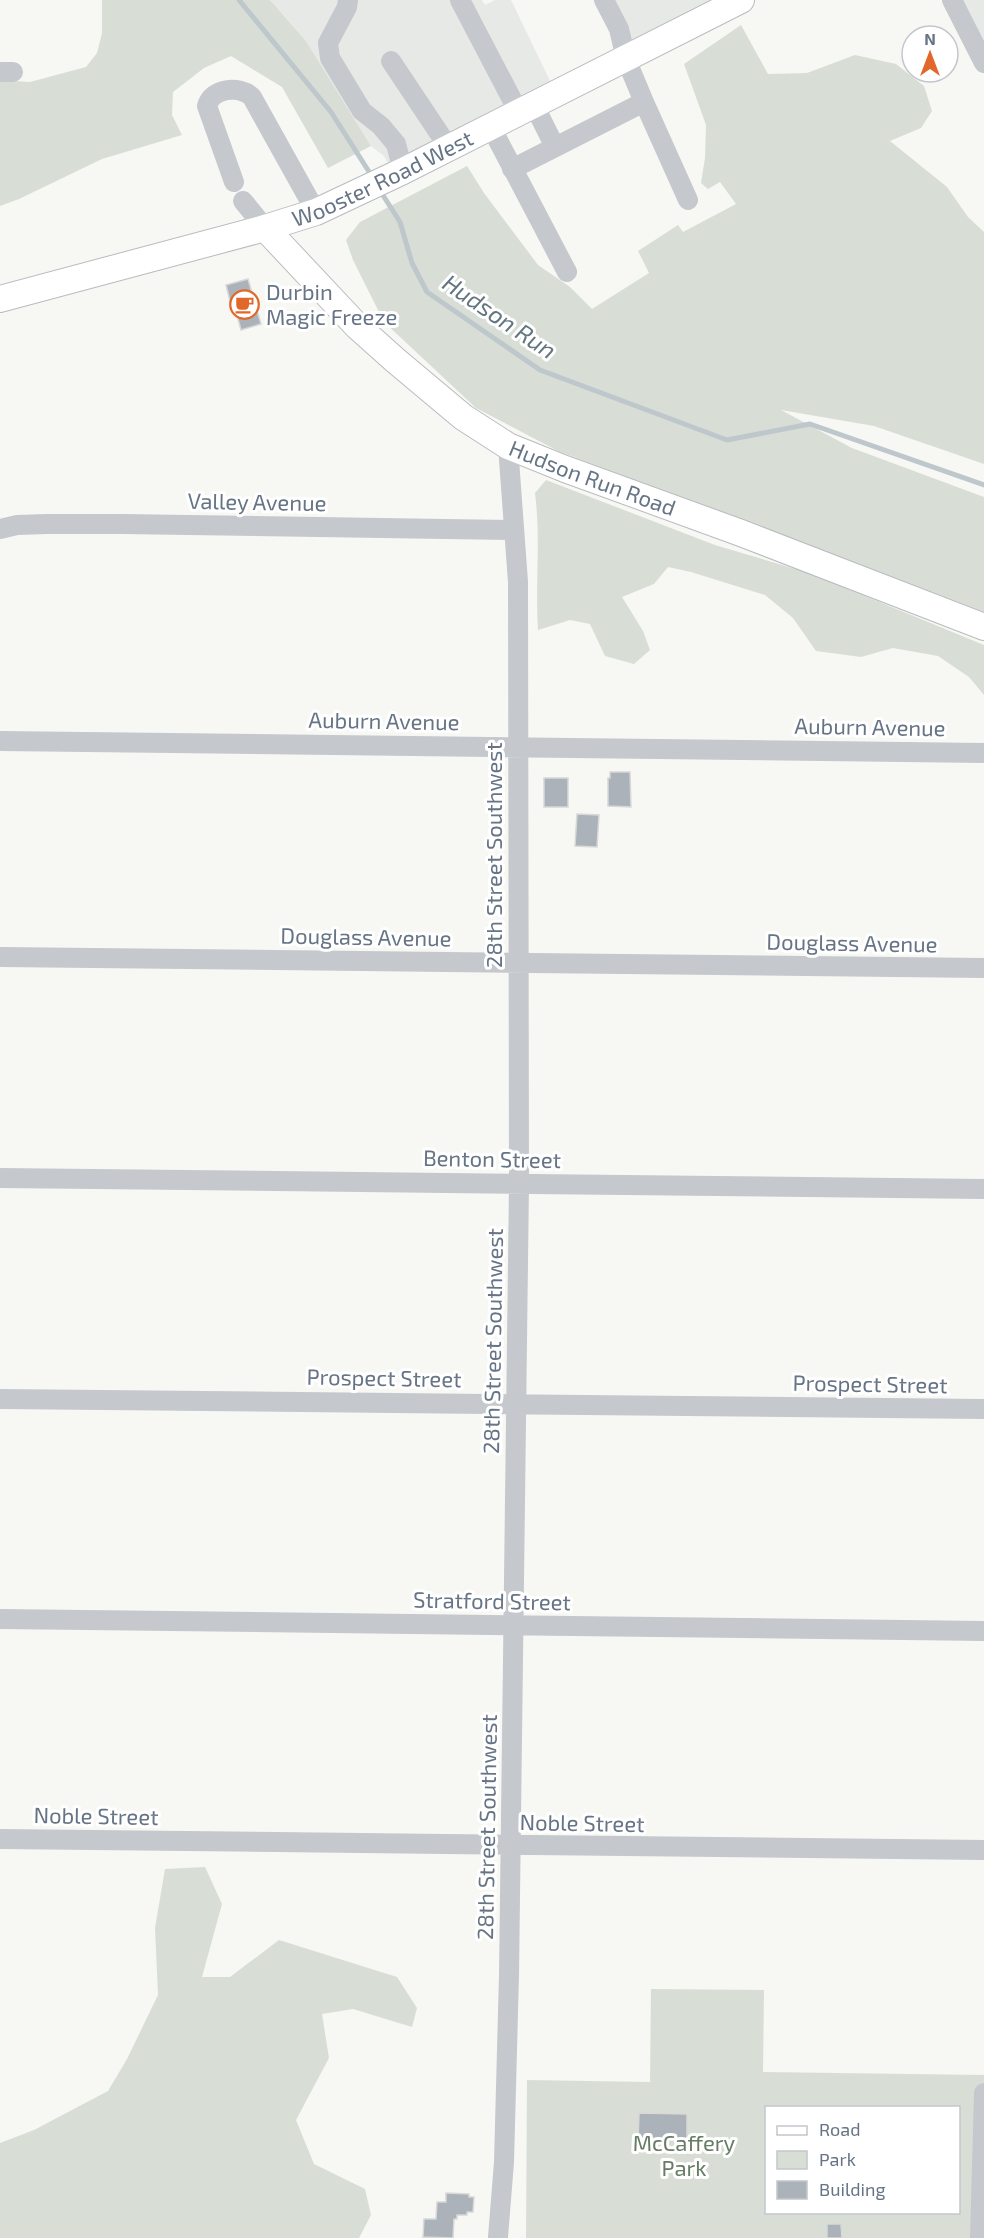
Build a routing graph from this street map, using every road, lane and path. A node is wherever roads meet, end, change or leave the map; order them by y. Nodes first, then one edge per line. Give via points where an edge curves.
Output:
1 (348, 0) edge
2 (460, 0) edge
3 (604, 0) edge
4 (741, 0) edge
5 (952, 0) edge
6 (626, 59) junction
7 (391, 61) dead end
8 (984, 63) edge
9 (644, 102) junction
10 (526, 109) junction
11 (491, 127) junction
12 (555, 147) junction
13 (448, 148) junction
14 (512, 169) junction
15 (399, 173) junction
16 (234, 182) dead end
17 (243, 201) dead end
18 (688, 201) dead end
19 (316, 212) junction
20 (265, 228) junction
21 (567, 272) dead end
22 (0, 299) edge
23 (508, 446) junction
24 (0, 529) edge
25 (514, 530) junction
26 (984, 627) edge
27 (0, 741) edge
28 (518, 748) junction
29 (984, 753) edge
30 (0, 957) edge
31 (518, 963) junction
32 (984, 968) edge
33 (0, 1178) edge
34 (519, 1184) junction
35 (984, 1189) edge
36 (0, 1399) edge
37 (517, 1404) junction
38 (984, 1409) edge
39 (0, 1619) edge
40 (514, 1625) junction
41 (984, 1631) edge
42 (0, 1839) edge
43 (510, 1846) junction
44 (984, 1850) edge
45 (984, 2093) edge
46 (498, 2237) edge
47 (980, 2238) edge

1 - 15 street via 328,43 330,58 362,111 396,144
2 - 10 street
3 - 6 street via 619,29
4 - 6 main road, Wooster Road West
5 - 8 street
6 - 9 street
6 - 10 main road, Wooster Road West
7 - 13 street
9 - 12 street
9 - 18 street
10 - 11 main road, Wooster Road West
10 - 12 street
11 - 13 main road, Wooster Road West
11 - 14 street
12 - 14 street
13 - 15 main road, Wooster Road West
14 - 21 street
15 - 19 main road, Wooster Road West
16 - 19 street via 207,106 214,95 236,89 252,97
17 - 20 street
19 - 20 main road, Wooster Road West
20 - 22 main road, Wooster Road West
20 - 23 main road, Hudson Run Road via 357,326 463,417
23 - 25 street, 28th Street Southwest
23 - 26 main road, Hudson Run Road
24 - 25 street, Valley Avenue via 17,525 122,524
25 - 28 street, 28th Street Southwest via 518,582
27 - 28 street, Auburn Avenue
28 - 29 street, Auburn Avenue
28 - 31 street, 28th Street Southwest
30 - 31 street, Douglass Avenue
31 - 32 street, Douglass Avenue
31 - 34 street, 28th Street Southwest
33 - 34 street, Benton Street
34 - 35 street, Benton Street
34 - 37 street, 28th Street Southwest
36 - 37 street, Prospect Street
37 - 38 street, Prospect Street
37 - 40 street, 28th Street Southwest
39 - 40 street, Stratford Street
40 - 41 street, Stratford Street
40 - 43 street, 28th Street Southwest
42 - 43 street, Noble Street
43 - 44 street, Noble Street
43 - 46 street, 28th Street Southwest via 505,2145
45 - 47 street

